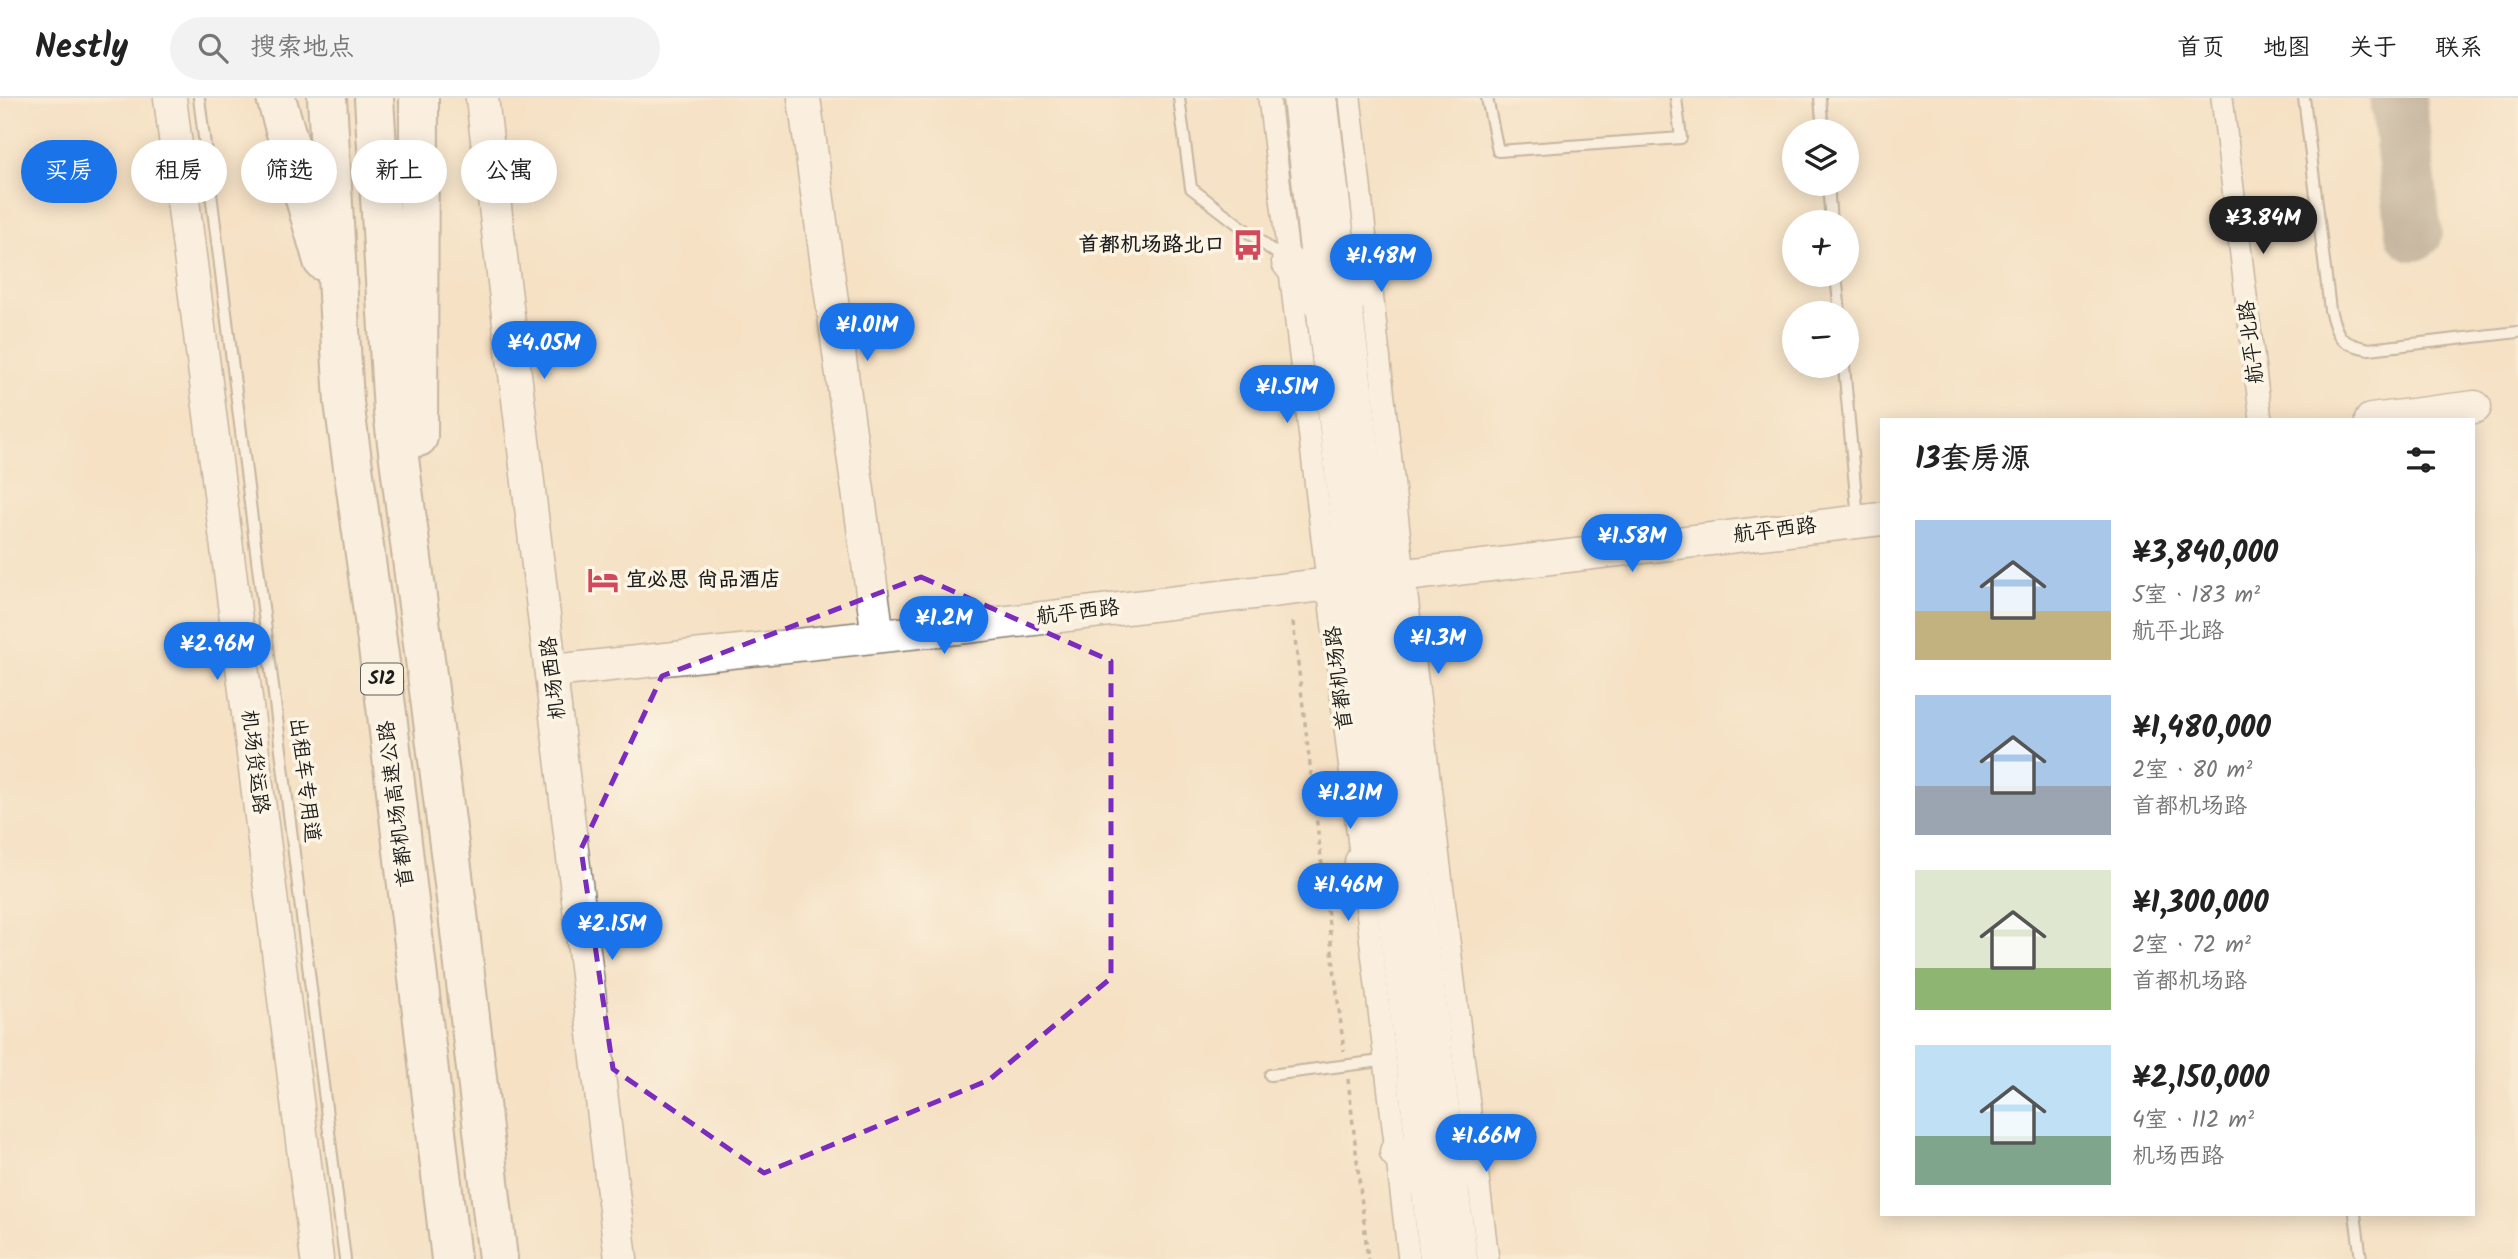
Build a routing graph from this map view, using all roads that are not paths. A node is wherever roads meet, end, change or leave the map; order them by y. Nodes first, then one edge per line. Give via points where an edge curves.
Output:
1 (170, 98) edge
2 (199, 98) edge
3 (276, 98) edge
4 (327, 98) edge
5 (374, 98) edge
6 (419, 98) edge
7 (482, 98) edge
8 (804, 98) edge
9 (1179, 98) edge
10 (1269, 98) edge
11 (1299, 98) edge
12 (1321, 98) edge
13 (1350, 98) edge
14 (1487, 98) edge
15 (1676, 98) edge
16 (1820, 98) edge
17 (2222, 98) edge
18 (2304, 98) edge
19 (1822, 119) edge
20 (1368, 260) junction
21 (1288, 262) junction
22 (1334, 306) junction
23 (338, 310) junction
24 (2518, 332) edge
25 (1846, 378) edge
26 (2475, 407) dead end
27 (2261, 418) edge
28 (2387, 418) edge
29 (1870, 520) edge
30 (413, 565) junction
31 (1366, 579) junction
32 (878, 636) junction
33 (553, 671) junction
34 (1396, 827) junction
35 (1438, 854) junction
36 (1361, 862) junction
37 (1411, 1058) junction
38 (1270, 1074) dead end
39 (1474, 1140) junction
40 (1396, 1152) junction
41 (1440, 1185) junction
42 (2356, 1216) edge
43 (317, 1259) edge
44 (345, 1259) edge
45 (452, 1259) edge
46 (498, 1259) edge
47 (621, 1259) edge
48 (1409, 1259) edge
49 (1436, 1259) edge
50 (1461, 1259) edge
51 (1488, 1259) edge
52 (2361, 1259) edge

1 - 43 street, 机场货运路
2 - 44 lane, 出租车专用道
3 - 23 highway
4 - 23 highway, 首都机场高速公路 / S12
5 - 30 highway, S12 via 393,412
6 - 30 highway
7 - 33 street, 机场西路
8 - 32 street
9 - 21 lane via 1191,188
10 - 21 street, 首都机场路
11 - 22 street, 首都机场路
12 - 22 street, 首都机场路
13 - 20 street, 首都机场路
14 - 15 lane via 1498,151 1681,138
16 - 19 lane
17 - 27 street, 航平北路
18 - 24 lane via 2337,335 2349,345 2369,349
20 - 22 street
20 - 31 street, 首都机场路
21 - 22 street
21 - 31 street, 首都机场路
22 - 31 street, 首都机场路
23 - 45 highway, 首都机场高速公路 / S12 via 348,436 386,706
25 - 29 lane
26 - 28 street
29 - 31 street, 航平西路
30 - 46 highway, S12
31 - 32 street, 航平西路
31 - 34 street, 首都机场路
31 - 35 street, 首都机场路
31 - 36 street, 首都机场路
32 - 33 street, 航平西路
33 - 47 street, 机场西路
34 - 35 street
34 - 36 street
34 - 37 street, 首都机场路
35 - 39 street, 首都机场路
36 - 37 street, 首都机场路
37 - 38 lane
37 - 40 street, 首都机场路
37 - 41 street, 首都机场路
39 - 41 street
39 - 51 street, 首都机场路
40 - 41 street
40 - 48 street, 首都机场路
41 - 49 street, 首都机场路
41 - 50 street, 首都机场路
42 - 52 lane

